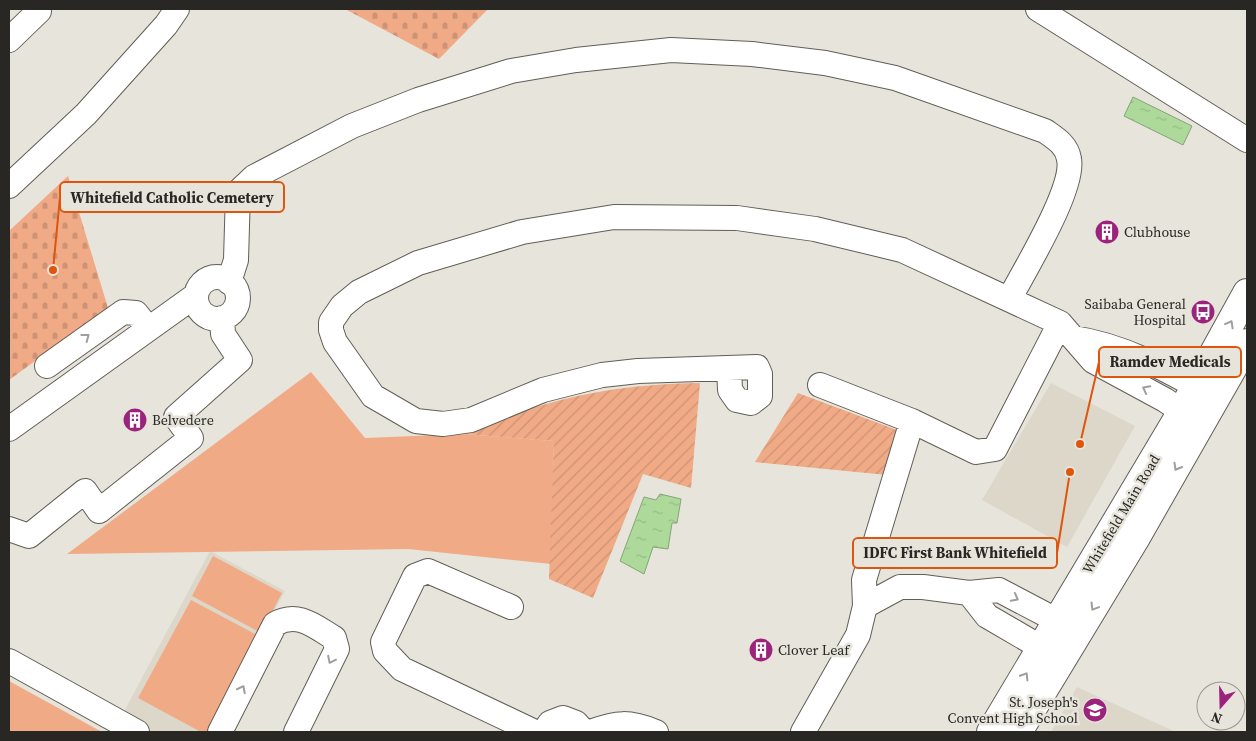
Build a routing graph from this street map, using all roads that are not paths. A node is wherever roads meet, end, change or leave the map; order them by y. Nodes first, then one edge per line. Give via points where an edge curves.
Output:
1 (177, 9) edge
2 (1038, 9) edge
3 (39, 11) dead end
4 (9, 40) edge
5 (1247, 140) edge
6 (9, 186) edge
7 (229, 282) junction
8 (1247, 293) edge
9 (196, 295) junction
10 (1010, 298) junction
11 (222, 318) junction
12 (148, 328) junction
13 (1067, 330) junction
14 (1247, 343) edge
15 (47, 366) dead end
16 (729, 368) dead end
17 (820, 386) dead end
18 (1206, 392) junction
19 (1191, 418) junction
20 (912, 421) junction
21 (9, 429) edge
22 (9, 529) edge
23 (969, 593) junction
24 (865, 606) junction
25 (511, 607) dead end
26 (1058, 621) junction
27 (1042, 648) junction
28 (9, 661) edge
29 (137, 732) edge
30 (220, 732) edge
31 (296, 732) edge
32 (535, 732) edge
33 (544, 732) edge
34 (584, 732) edge
35 (590, 732) edge
36 (656, 732) edge
37 (803, 732) edge
38 (991, 732) edge
39 (1018, 732) edge

1 - 6 street via 86,114
2 - 5 street
3 - 4 street
7 - 9 street via 222,278 209,279
7 - 10 street via 236,260 238,192 270,169 352,126 418,100 511,71 671,50 752,54 834,64 895,78 1045,131 1063,144 1069,159 1069,173 1057,206
7 - 11 street via 238,299 233,311
18 -> 8 main road, Whitefield Main Road
9 - 11 street via 203,314
9 - 12 street
10 - 13 street
10 - 16 street via 902,250 815,229 737,218 614,217 522,232 418,263 359,292 342,306 331,322 335,342 373,396 416,421 443,424 471,420 543,390 602,375
11 - 22 street via 223,334 240,360 176,417 191,438 100,511 85,491 29,536
15 -> 12 street via 123,312 136,313
12 - 21 street
13 - 18 street via 1102,342
19 -> 13 street via 1093,361
13 - 20 street via 995,449 976,452
14 - 18 main road, Whitefield Main Road
17 - 20 street
18 - 19 main road, Whitefield Main Road
19 - 26 main road, Whitefield Main Road
19 -> 39 main road, Whitefield Main Road via 1135,539
20 - 24 street via 864,580
23 - 24 street via 900,587
23 -> 26 street via 999,590
23 - 27 street via 987,616
24 - 37 street via 858,635
25 - 32 street via 428,571 414,576 383,642 385,651 402,669
26 - 27 main road, Whitefield Main Road
38 -> 27 main road, Whitefield Main Road
28 - 29 street
30 -> 31 street via 275,624 297,618 334,638 337,649
33 - 34 street via 550,723 563,718 576,723
35 - 36 street via 616,723 639,725

